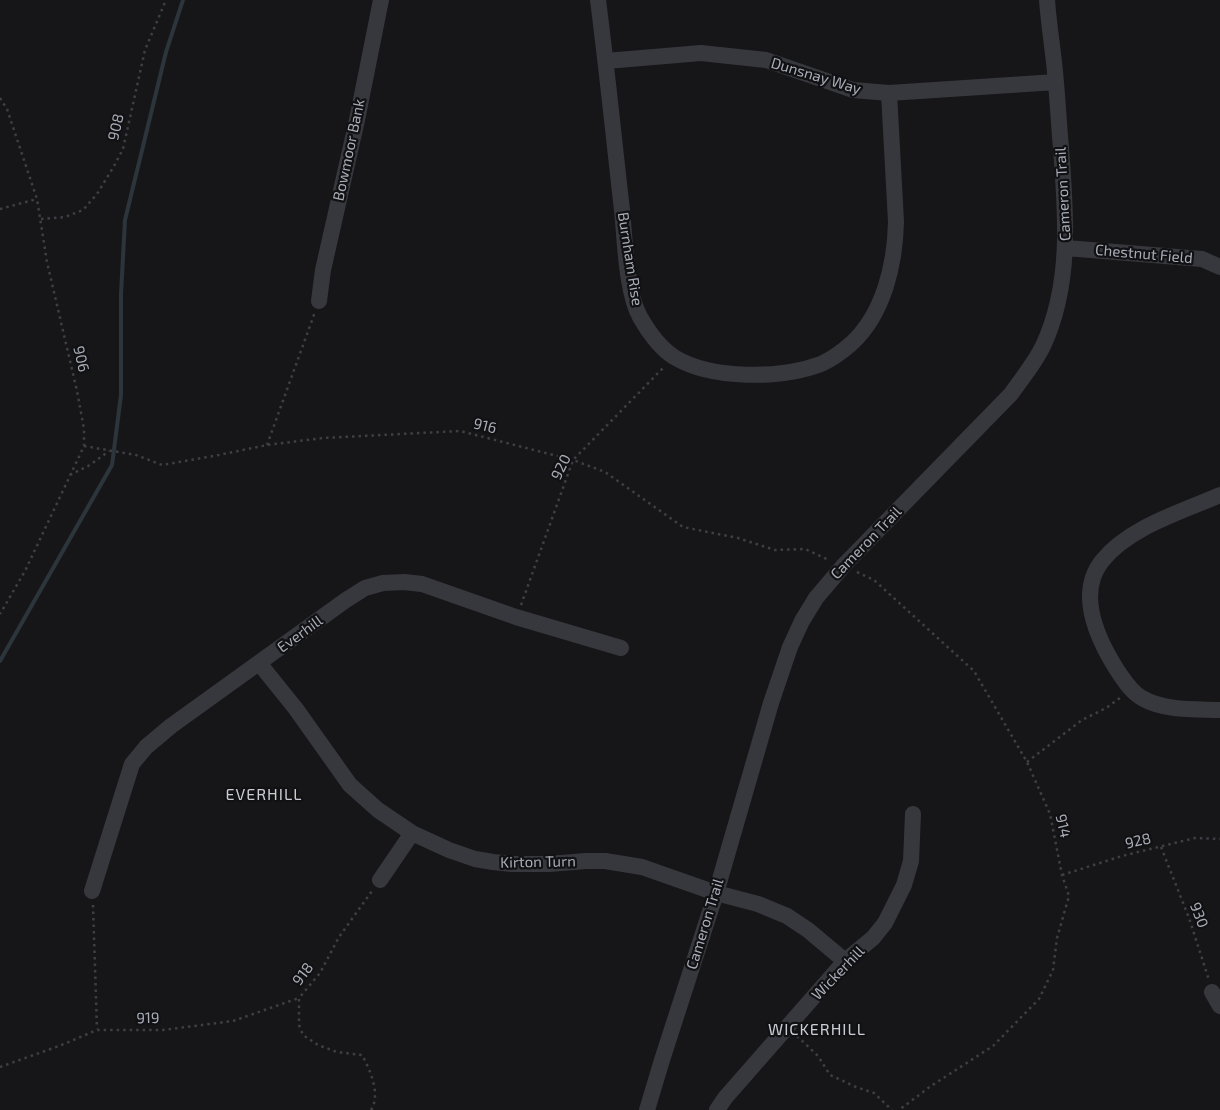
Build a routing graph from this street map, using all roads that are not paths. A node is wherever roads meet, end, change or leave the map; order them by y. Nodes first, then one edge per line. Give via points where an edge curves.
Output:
1 (381, 0) edge
2 (598, 0) edge
3 (1047, 0) edge
4 (606, 61) junction
5 (1056, 82) junction
6 (889, 93) junction
7 (1066, 248) junction
8 (1220, 267) edge
9 (319, 301) road end
10 (1220, 495) edge
11 (621, 648) dead end
12 (259, 663) junction
13 (1220, 710) edge
14 (914, 814) dead end
15 (412, 833) junction
16 (380, 880) road end
17 (92, 891) road end
18 (716, 893) junction
19 (846, 961) junction
20 (648, 1110) edge
21 (717, 1110) edge

1 - 9 street, Bowmoor Bank
2 - 4 street, Burnham Rise
3 - 5 street, Cameron Trail
4 - 6 street, Dunsnay Way via 701,53 766,60 853,90
4 - 6 street, Burnham Rise via 626,256 639,315 651,334 674,356 716,372 787,373 823,363 839,354 865,328 883,295 895,240
5 - 6 street, Dunsnay Way
5 - 7 street, Cameron Trail
7 - 8 street, Chestnut Field via 1202,259
7 - 18 street, Cameron Trail via 1056,311 1033,364 991,415 838,563 816,598 790,647 771,703
10 - 13 street via 1150,525 1112,550 1096,569 1090,604 1101,642 1131,689 1142,698 1159,705
11 - 12 street, Everhill via 516,617 422,584 404,582 365,588
12 - 15 street, Kirton Turn via 350,785 378,810
12 - 17 street, Everhill via 157,737 132,764
14 - 19 street, Wickerhill via 911,861 904,885 885,922
15 - 16 street
15 - 18 street, Kirton Turn via 449,850 484,860 512,864 624,863
18 - 19 street, Kirton Turn via 787,916
18 - 20 street, Cameron Trail
19 - 21 street, Wickerhill

